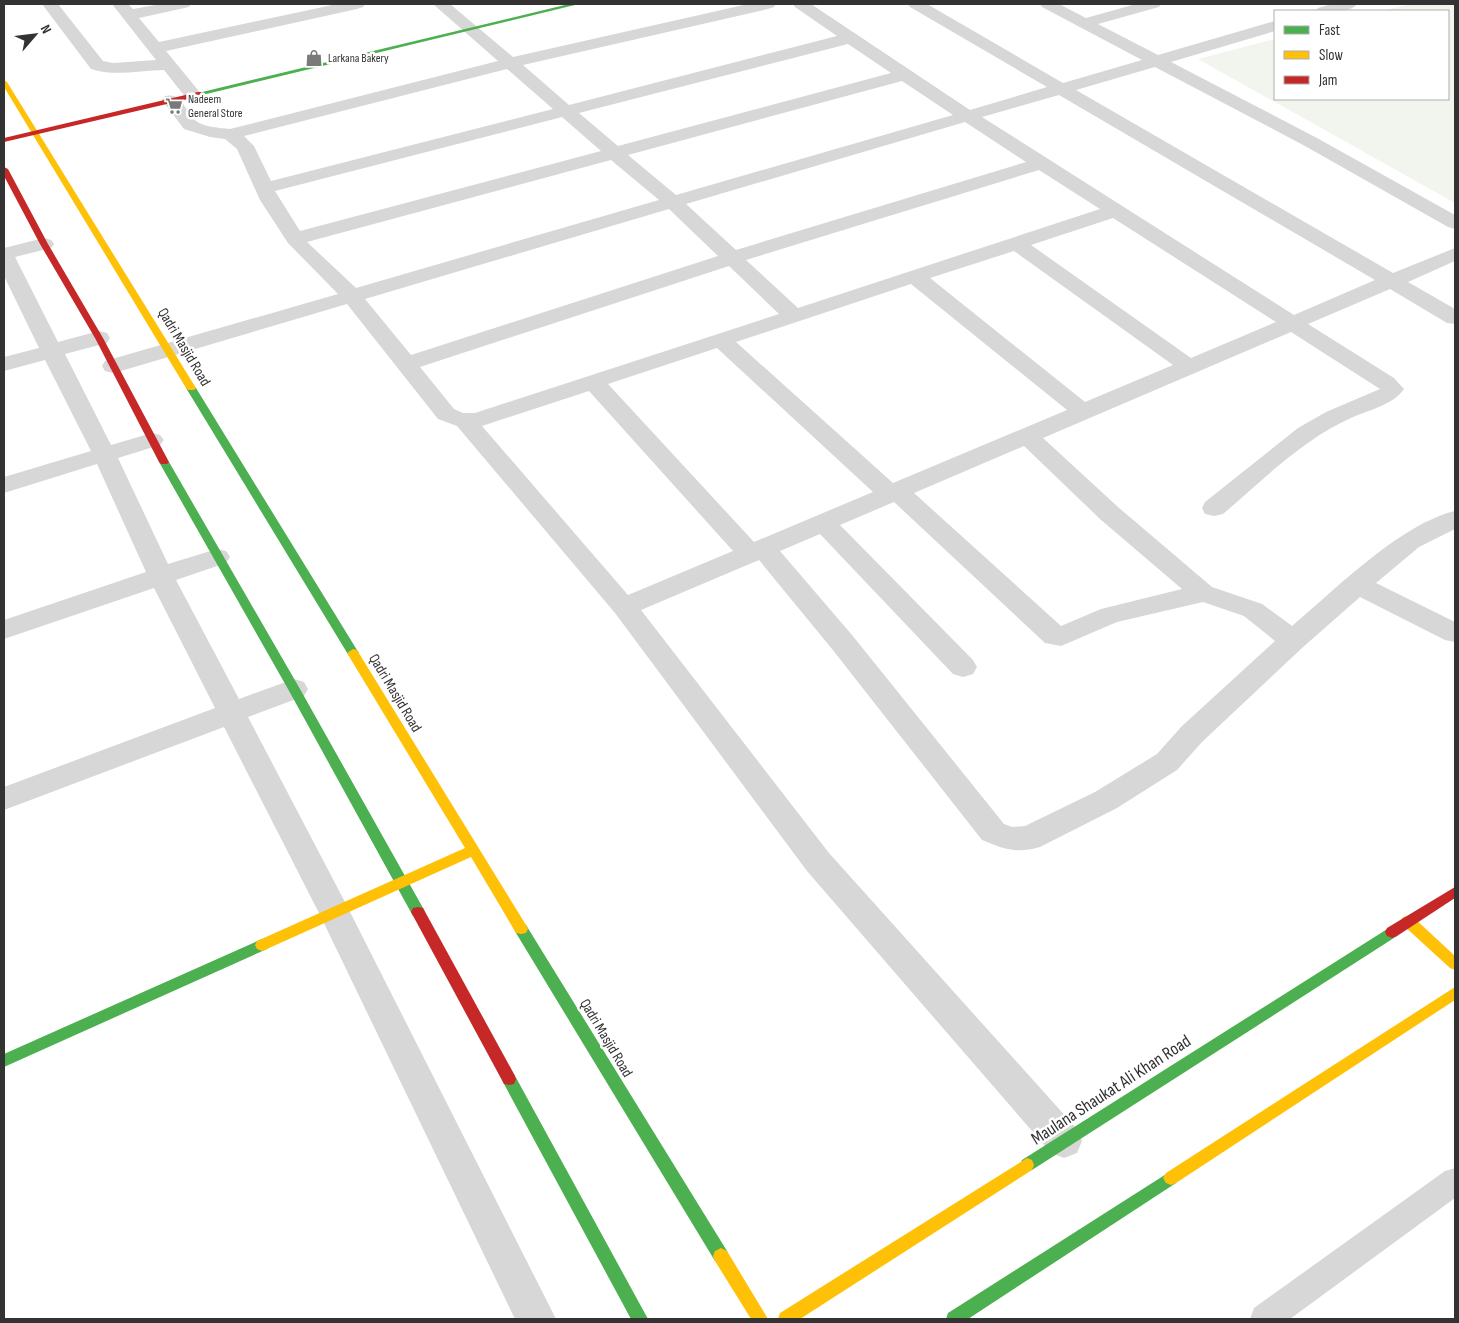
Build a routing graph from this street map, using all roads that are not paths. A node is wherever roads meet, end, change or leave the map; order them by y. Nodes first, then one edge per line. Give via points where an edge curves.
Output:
1 (50, 4) edge
2 (183, 4) edge
3 (357, 4) edge
4 (441, 4) edge
5 (576, 4) edge
6 (768, 4) edge
7 (800, 4) edge
8 (916, 4) edge
9 (1048, 4) edge
10 (1153, 4) edge
11 (1349, 4) edge
12 (124, 10) edge
13 (1328, 10) edge
14 (1084, 23) junction
15 (1274, 26) edge
16 (471, 29) junction
17 (850, 38) junction
18 (156, 48) junction
19 (1157, 61) junction
20 (512, 63) junction
21 (170, 66) junction
22 (905, 75) junction
23 (4, 82) edge
24 (1062, 88) junction
25 (194, 94) junction
26 (171, 100) junction
27 (567, 111) junction
28 (967, 116) junction
29 (35, 133) junction
30 (230, 134) junction
31 (4, 140) edge
32 (615, 152) junction
33 (1042, 163) junction
34 (4, 171) edge
35 (265, 188) junction
36 (672, 202) junction
37 (1117, 210) junction
38 (1455, 223) edge
39 (295, 239) junction
40 (1016, 243) junction
41 (44, 244) junction
42 (1455, 254) edge
43 (4, 255) edge
44 (732, 258) junction
45 (914, 276) junction
46 (1393, 280) junction
47 (352, 296) junction
48 (793, 316) junction
49 (1455, 318) edge
50 (1295, 323) junction
51 (99, 338) junction
52 (721, 340) junction
53 (168, 350) junction
54 (52, 351) junction
55 (4, 364) edge
56 (406, 364) junction
57 (113, 366) junction
58 (1190, 367) junction
59 (594, 382) junction
60 (1083, 412) junction
61 (466, 422) junction
62 (1027, 436) junction
63 (152, 440) junction
64 (104, 454) junction
65 (4, 484) edge
66 (894, 492) junction
67 (1214, 508) dead end
68 (1455, 519) edge
69 (824, 523) junction
70 (759, 550) junction
71 (217, 557) junction
72 (161, 576) junction
73 (1358, 585) junction
74 (1203, 593) junction
75 (624, 607) junction
76 (4, 630) edge
77 (1455, 633) edge
78 (1292, 640) junction
79 (963, 667) dead end
80 (294, 689) junction
81 (231, 713) junction
82 (4, 799) edge
83 (474, 850) junction
84 (402, 883) junction
85 (1455, 892) edge
86 (335, 913) junction
87 (1408, 921) junction
88 (1455, 964) edge
89 (1455, 993) edge
90 (4, 1061) edge
91 (1064, 1141) junction
92 (1455, 1181) edge
93 (536, 1319) edge
94 (640, 1319) edge
95 (760, 1319) edge
96 (786, 1319) edge
97 (954, 1319) edge
98 (1265, 1319) edge

1 - 21 street via 97,65 104,68
2 - 12 street
3 - 18 street
4 - 16 street
5 - 16 street
6 - 20 street
7 - 17 street
8 - 24 street
9 - 14 street
10 - 14 street
11 - 13 street
12 - 18 street
14 - 19 street
15 - 19 street
16 - 20 street
16 - 25 street
17 - 22 street
17 - 27 street
18 - 21 street
19 - 24 street
19 - 38 street
20 - 27 street
20 - 30 street
21 - 25 street
22 - 28 street
22 - 32 street
23 - 29 street, Qadri Masjid Road
24 - 28 street
24 - 46 street
25 - 26 street
26 - 29 street
26 - 30 street via 194,128
27 - 32 street
27 - 35 street
28 - 33 street
28 - 36 street
29 - 31 street
29 - 53 street, Qadri Masjid Road
30 - 35 street via 245,146
32 - 36 street
32 - 39 street
33 - 37 street
33 - 44 street
34 - 41 street
35 - 39 street
36 - 44 street
36 - 47 street
37 - 40 street
37 - 50 street
39 - 47 street
40 - 45 street
40 - 58 street
41 - 43 street
41 - 51 street
42 - 46 street
43 - 54 street
44 - 48 street
44 - 56 street
45 - 48 street
45 - 60 street
46 - 49 street
46 - 50 street
47 - 53 street
47 - 56 street
48 - 52 street
50 - 58 street
50 - 67 street via 1393,389 1306,433
51 - 54 street
51 - 57 street
52 - 59 street
52 - 66 street
53 - 57 street
53 - 83 street, Qadri Masjid Road
54 - 55 street
54 - 64 street
56 - 61 street via 446,414
57 - 63 street
58 - 60 street
59 - 61 street
59 - 70 street via 746,548
60 - 62 street
61 - 75 street
62 - 66 street
62 - 74 street via 1109,513
63 - 64 street
63 - 71 street
64 - 65 street
64 - 72 street
66 - 69 street
66 - 74 street via 1055,636 1061,637 1110,615
68 - 73 street via 1410,541
69 - 70 street
69 - 79 street
70 - 75 street
70 - 78 street via 842,642 993,832 1011,839 1029,838 1089,808 1167,762 1192,734
71 - 72 street
71 - 80 street
72 - 76 street
72 - 81 street
73 - 77 street
73 - 78 street
74 - 78 street via 1253,610
75 - 91 street via 818,862
80 - 81 street
80 - 84 street
81 - 82 street
81 - 86 street
83 - 84 street
83 - 95 street, Qadri Masjid Road
84 - 86 street
84 - 94 street
85 - 87 street, Maulana Shaukat Ali Khan Road
86 - 90 street
86 - 93 street
87 - 88 street
87 - 91 street, Maulana Shaukat Ali Khan Road
89 - 97 street
91 - 96 street, Maulana Shaukat Ali Khan Road
92 - 98 lane

